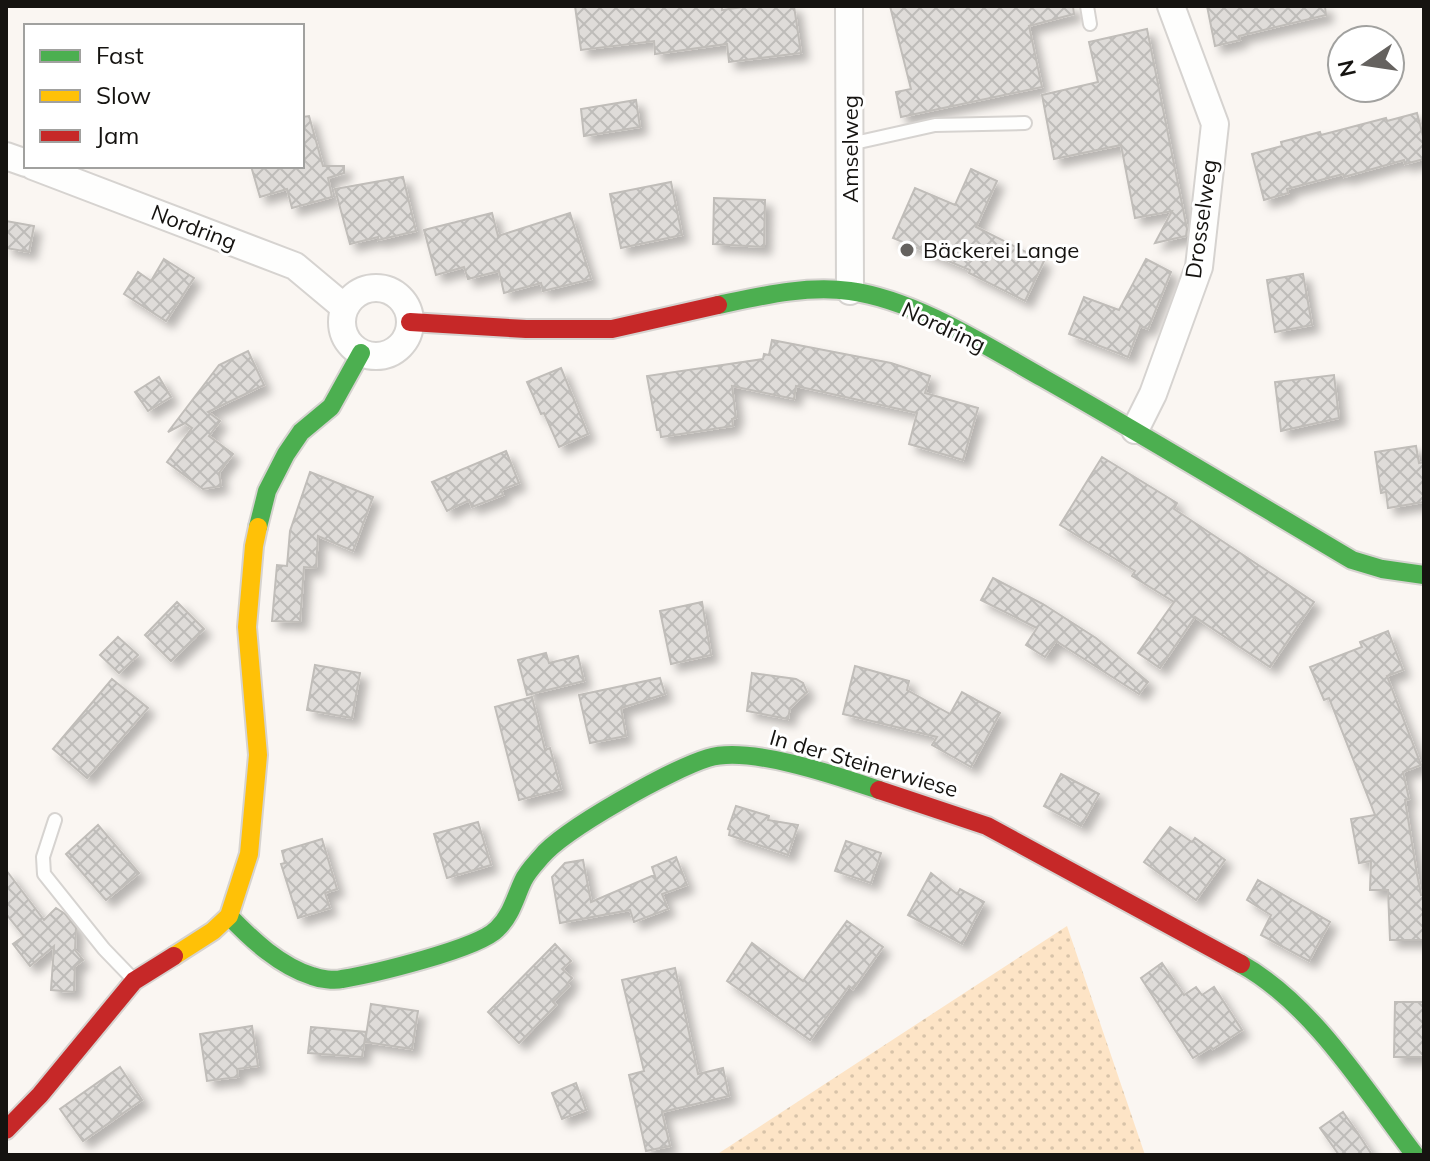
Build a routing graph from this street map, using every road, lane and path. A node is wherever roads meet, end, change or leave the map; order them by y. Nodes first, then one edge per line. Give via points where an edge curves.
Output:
1 (849, 6) edge
2 (1087, 6) edge
3 (1171, 6) edge
4 (1090, 24) dead end
5 (1025, 123) dead end
6 (850, 144) junction
7 (38, 168) edge
8 (850, 291) junction
9 (344, 307) junction
10 (410, 322) junction
11 (361, 353) junction
12 (1135, 430) junction
13 (1424, 575) edge
14 (55, 820) dead end
15 (229, 916) junction
16 (134, 981) junction
17 (6, 1130) edge
18 (1415, 1155) edge

1 - 6 street, Amselweg
2 - 4 lane
3 - 12 street, Drosselweg via 1215,124 1199,267
5 - 6 lane via 935,125
6 - 8 street, Amselweg
7 - 9 street, Nordring via 295,266
8 - 10 street, Nordring via 779,292 612,329
8 - 12 street, Nordring via 909,307
9 - 10 street via 360,291 383,288 402,300
9 - 11 street via 343,334
10 - 11 street via 406,339 395,352 378,357
11 - 15 street via 331,407 301,432 286,454 267,491 254,546 247,627 258,755 249,854
12 - 13 street, Nordring via 1352,560
14 - 16 lane via 43,857 44,874
15 - 16 street
15 - 18 street, In der Steinerwiese via 252,940 313,977 339,980 468,946 496,931 524,878 566,835 669,774 710,757 751,755 855,782 987,826 1259,974 1304,1011
16 - 17 street

